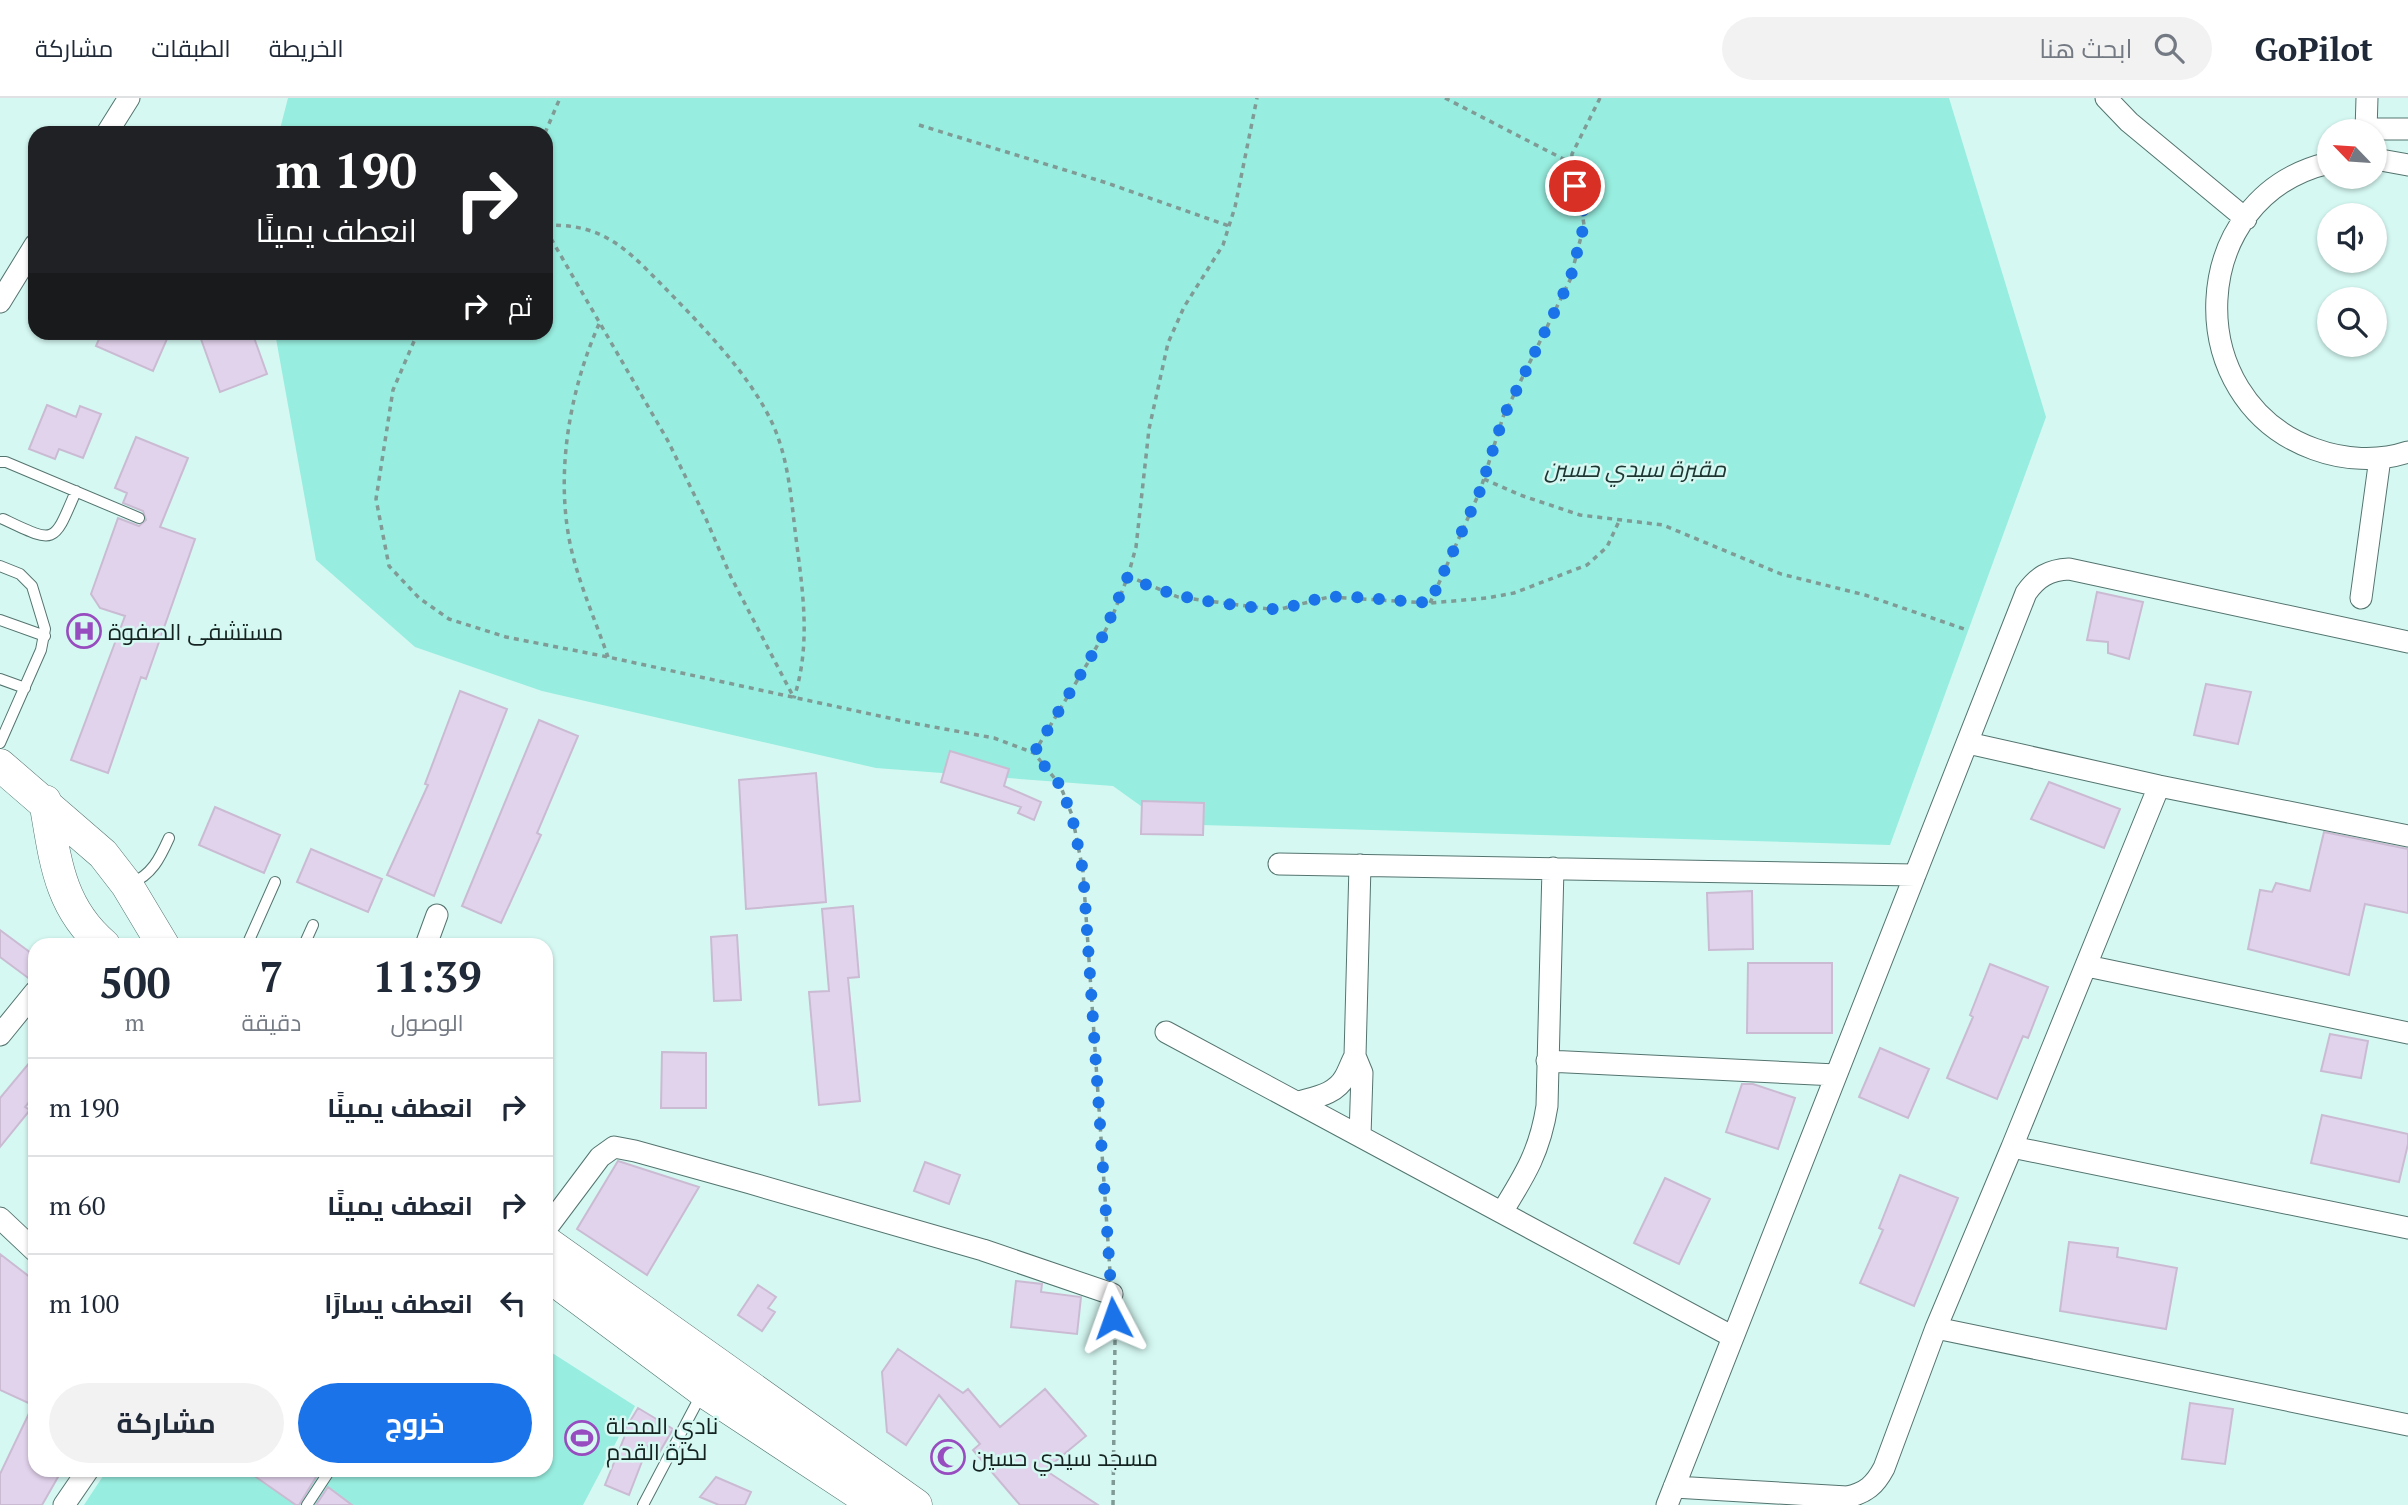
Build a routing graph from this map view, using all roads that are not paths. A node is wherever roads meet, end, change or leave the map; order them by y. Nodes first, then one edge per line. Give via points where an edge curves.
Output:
1 (129, 98) edge
2 (2106, 98) edge
3 (2368, 98) edge
4 (2367, 119) edge
5 (111, 126) edge
6 (2408, 129) edge
7 (2387, 130) edge
8 (2387, 161) edge
9 (2408, 165) edge
10 (2317, 167) edge
11 (2246, 219) junction
12 (28, 256) edge
13 (0, 302) edge
14 (2408, 452) edge
15 (2380, 458) junction
16 (0, 462) edge
17 (76, 491) junction
18 (139, 517) dead end
19 (3, 519) dead end
20 (0, 566) edge
21 (2361, 598) dead end
22 (0, 620) edge
23 (45, 636) junction
24 (2408, 642) edge
25 (0, 679) edge
26 (25, 688) junction
27 (0, 743) edge
28 (1968, 743) junction
29 (0, 765) edge
30 (2159, 786) junction
31 (45, 802) junction
32 (2408, 836) edge
33 (169, 838) dead end
34 (1279, 864) dead end
35 (1360, 865) junction
36 (1553, 868) junction
37 (1914, 875) junction
38 (275, 881) dead end
39 (127, 885) junction
40 (438, 915) dead end
41 (313, 925) dead end
42 (96, 938) edge
43 (159, 938) edge
44 (250, 938) edge
45 (307, 938) edge
46 (429, 938) edge
47 (2087, 965) junction
48 (28, 1001) edge
49 (1166, 1032) dead end
50 (2408, 1033) edge
51 (0, 1035) edge
52 (1355, 1056) junction
53 (1547, 1061) junction
54 (1836, 1075) junction
55 (1299, 1102) junction
56 (1360, 1136) junction
57 (2012, 1147) junction
58 (1502, 1212) junction
59 (0, 1218) edge
60 (553, 1220) edge
61 (2408, 1228) edge
62 (28, 1244) edge
63 (553, 1247) edge
64 (553, 1279) edge
65 (1112, 1294) road end
66 (1936, 1328) junction
67 (1733, 1337) junction
68 (703, 1391) junction
69 (2408, 1425) edge
70 (83, 1477) edge
71 (325, 1477) edge
72 (1670, 1496) edge
73 (64, 1505) edge
74 (307, 1505) edge
75 (643, 1505) edge
76 (876, 1505) edge
77 (916, 1505) edge

1 - 5 street
2 - 11 street
3 - 4 street
6 - 7 street
8 - 9 street
10 - 11 street via 2279,186
11 - 15 street via 2231,241 2216,292 2220,345 2242,394 2259,414 2302,445 2327,454
12 - 13 street
14 - 15 street
15 - 21 street
16 - 17 lane
17 - 18 lane
17 - 19 lane via 59,530 51,536
20 - 23 lane via 32,586
22 - 23 lane
23 - 26 lane
24 - 28 street via 2069,569 2052,571 2037,579 2026,593
25 - 26 lane
26 - 27 lane
28 - 30 street
28 - 37 street
29 - 31 street
30 - 32 street
30 - 47 street
31 - 39 street via 103,854
31 - 42 street via 62,885 71,906
33 - 39 lane via 155,866
34 - 35 street
35 - 36 street
35 - 52 street
36 - 37 street
36 - 53 street
37 - 54 street
38 - 44 lane
39 - 43 street
40 - 46 street
41 - 45 lane
47 - 50 street
47 - 57 street
48 - 51 street
49 - 55 street
52 - 55 street via 1336,1088
52 - 56 street via 1362,1073
53 - 54 street
53 - 58 street via 1543,1131 1526,1173
54 - 67 street
55 - 56 street
56 - 58 street
57 - 61 street
57 - 66 street
58 - 67 street
59 - 62 street
60 - 65 street via 600,1157 614,1147 970,1246
63 - 77 street
64 - 68 street
66 - 69 street
66 - 72 street via 1885,1468 1868,1490 1847,1497
67 - 72 street
68 - 75 lane
68 - 76 street
70 - 73 street
71 - 74 lane

